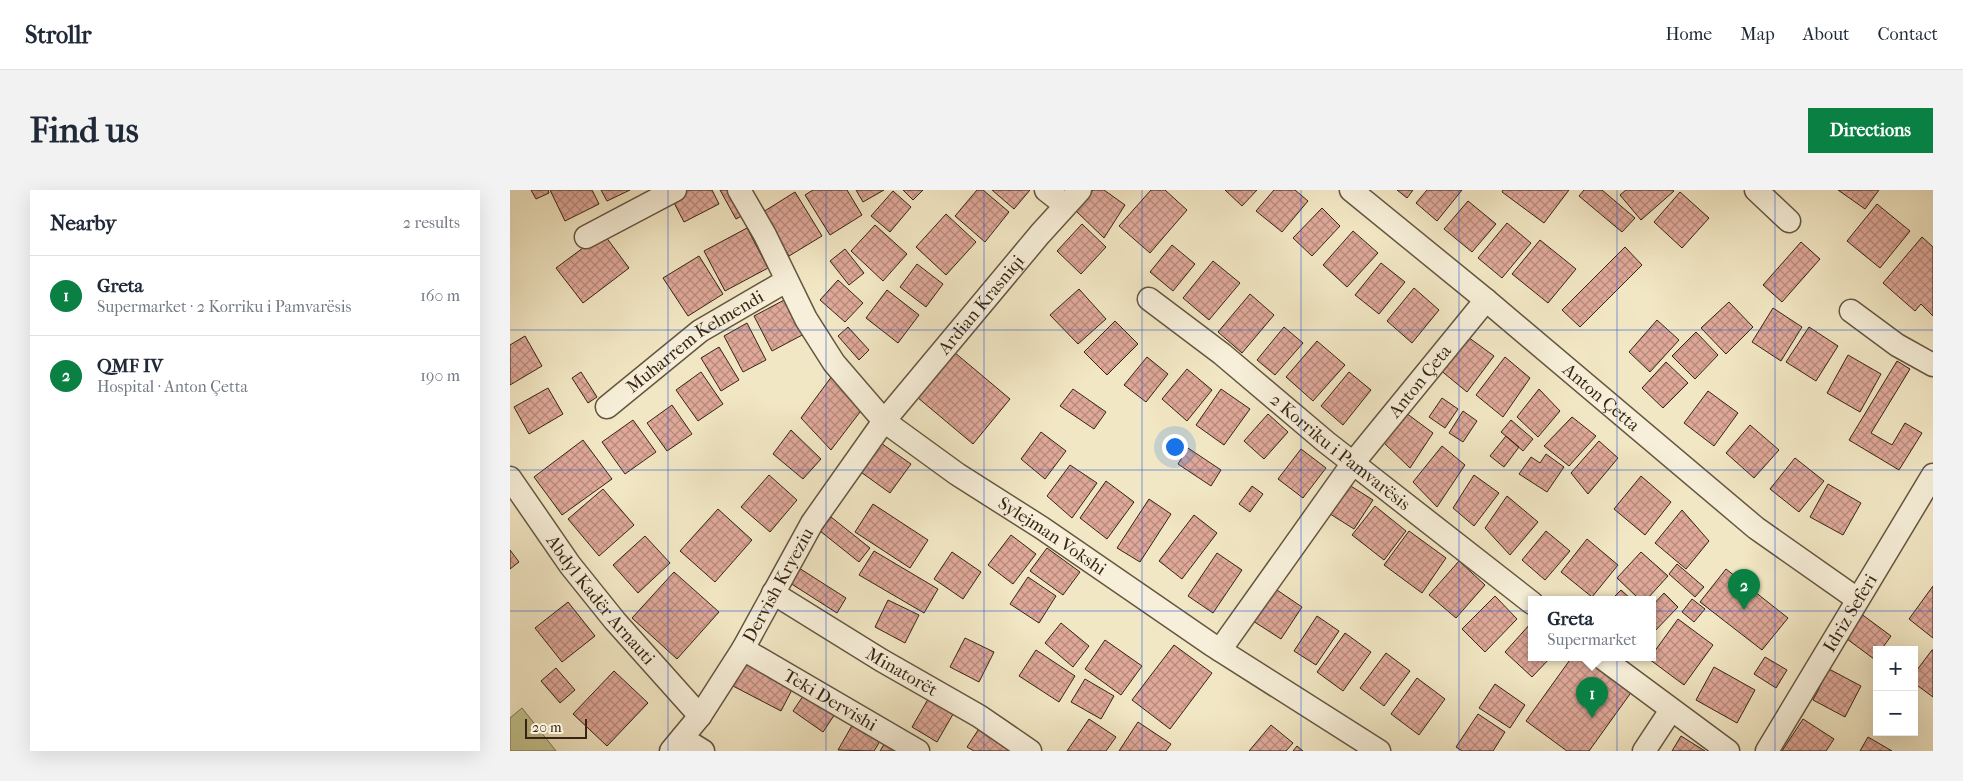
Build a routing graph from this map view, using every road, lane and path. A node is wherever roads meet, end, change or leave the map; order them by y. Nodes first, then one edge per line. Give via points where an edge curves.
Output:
1 (675, 190) edge
2 (739, 190) edge
3 (1046, 190) edge
4 (1351, 190) edge
5 (1756, 190) edge
6 (1072, 198) edge
7 (1788, 221) dead end
8 (586, 237) dead end
9 (786, 281) junction
10 (1149, 299) dead end
11 (1486, 300) junction
12 (1851, 311) dead end
13 (1933, 365) edge
14 (608, 406) dead end
15 (884, 421) junction
16 (1353, 463) junction
17 (1933, 475) edge
18 (510, 478) edge
19 (774, 593) junction
20 (1857, 599) junction
21 (1528, 600) edge
22 (743, 649) junction
23 (1220, 650) junction
24 (1606, 661) edge
25 (1672, 710) junction
26 (700, 716) junction
27 (677, 745) edge
28 (703, 751) edge
29 (918, 751) edge
30 (1030, 751) edge
31 (1379, 751) edge
32 (1644, 751) edge
33 (1728, 751) edge
34 (1767, 751) edge

1 - 8 street
2 - 9 street, Sylejman Vokshi
3 - 6 street
4 - 11 street, Anton Çetta
5 - 7 street
6 - 15 street, Ardian Krasniqi
9 - 14 street, Muharrem Kelmendi via 700,331
9 - 15 street, Sylejman Vokshi via 834,363
10 - 16 street, 2 Korriku i Pamvarësis via 1222,354
11 - 16 street, Anton Çeta
11 - 20 street, Anton Çetta via 1756,528
12 - 13 street via 1897,345
15 - 19 street, Dervish Kryeziu via 812,523
15 - 23 street, Sylejman Vokshi via 957,474
16 - 21 street, 2 Korriku i Pamvarësis
16 - 23 street
17 - 20 street, Idriz Seferi
18 - 26 street, Abdyl Kadër Arnauti via 570,565
19 - 22 street, Dervish Kryeziu
19 - 30 street, Minatorët via 880,660 979,716
20 - 34 street, Idriz Seferi
22 - 26 street, Dervish Kryeziu
22 - 29 street, Teki Dervishi
23 - 31 street, Sylejman Vokshi
24 - 25 street
25 - 32 street
25 - 33 street
26 - 27 street, Dervish Kryeziu
27 - 28 street

